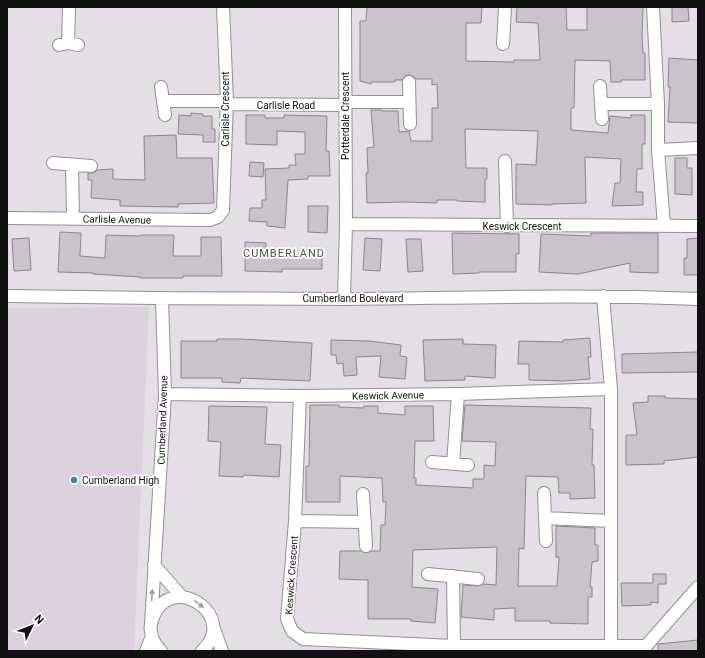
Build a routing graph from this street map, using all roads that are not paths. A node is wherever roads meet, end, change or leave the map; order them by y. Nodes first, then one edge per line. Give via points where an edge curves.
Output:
1 (69, 7) edge
2 (223, 7) edge
3 (345, 7) edge
4 (505, 7) edge
5 (653, 7) edge
6 (68, 44) dead end
7 (503, 44) dead end
8 (410, 82) dead end
9 (600, 86) dead end
10 (161, 87) dead end
11 (163, 101) junction
12 (409, 102) junction
13 (227, 103) junction
14 (345, 103) junction
15 (601, 104) junction
16 (658, 104) junction
17 (165, 116) dead end
18 (602, 119) dead end
19 (410, 124) dead end
20 (698, 148) edge
21 (658, 150) junction
22 (505, 161) dead end
23 (53, 163) dead end
24 (72, 165) junction
25 (91, 166) dead end
26 (223, 210) joint
27 (7, 218) edge
28 (73, 218) junction
29 (346, 224) junction
30 (664, 225) junction
31 (507, 226) junction
32 (698, 226) edge
33 (7, 296) edge
34 (603, 296) junction
35 (162, 298) junction
36 (344, 299) junction
37 (698, 299) edge
38 (611, 389) junction
39 (165, 394) junction
40 (458, 394) junction
41 (300, 396) junction
42 (432, 462) dead end
43 (453, 464) junction
44 (468, 465) dead end
45 (544, 492) dead end
46 (363, 494) dead end
47 (545, 518) junction
48 (610, 520) junction
49 (295, 521) junction
50 (365, 522) junction
51 (546, 541) dead end
52 (366, 546) dead end
53 (154, 565) junction
54 (428, 574) dead end
55 (453, 576) junction
56 (478, 579) dead end
57 (698, 587) edge
58 (182, 597) junction
59 (213, 625) junction
60 (151, 630) junction
61 (611, 646) junction
62 (460, 648) edge
63 (564, 649) edge
64 (146, 651) edge
65 (162, 651) edge
66 (202, 651) edge
67 (222, 651) edge

1 - 6 street
2 - 13 street, Carlisle Crescent
3 - 14 street, Potterdale Crescent
4 - 7 street
5 - 16 street
8 - 12 street
9 - 15 street
10 - 11 street
11 - 13 street, Carlisle Road
11 - 17 street
12 - 14 street, Carlisle Road
12 - 19 street
13 - 14 street, Carlisle Road
13 - 26 street, Carlisle Crescent
14 - 29 street, Potterdale Crescent
15 - 16 street
15 - 18 street
16 - 21 street
20 - 21 street
21 - 30 street
22 - 31 street
23 - 24 street
24 - 25 street
24 - 28 street
26 - 28 street, Carlisle Avenue via 218,217 210,220
27 - 28 street, Carlisle Avenue
29 - 31 street, Keswick Crescent
29 - 36 street, Potterdale Crescent
30 - 31 street, Keswick Crescent
30 - 32 street, Keswick Crescent
33 - 35 street, Cumberland Boulevard
34 - 36 street, Cumberland Boulevard
34 - 37 street, Cumberland Boulevard
34 - 38 street
35 - 36 street, Cumberland Boulevard
35 - 39 street, Cumberland Avenue
38 - 40 street, Keswick Avenue
38 - 48 street
39 - 41 street, Keswick Avenue
39 - 53 street, Cumberland Avenue
40 - 41 street, Keswick Avenue
40 - 43 street
41 - 49 street, Keswick Crescent
42 - 43 street
43 - 44 street
45 - 47 street
46 - 50 street
47 - 48 street
47 - 51 street
48 - 61 street
49 - 50 street
49 - 62 street, Keswick Crescent via 287,619 292,631 303,639
50 - 52 street
53 - 58 street
60 -> 53 street, Cumberland Avenue
54 - 55 street
55 - 56 street
55 - 62 street
57 - 61 street, Keswick Crescent via 646,646
58 -> 59 street via 193,599 203,606 210,614
58 - 60 street via 171,599 161,605 154,613
59 - 66 street via 212,637
59 - 67 street
60 - 64 street, Cumberland Avenue
60 - 65 street via 156,646
61 - 63 street, Keswick Crescent
62 - 63 street, Keswick Crescent

